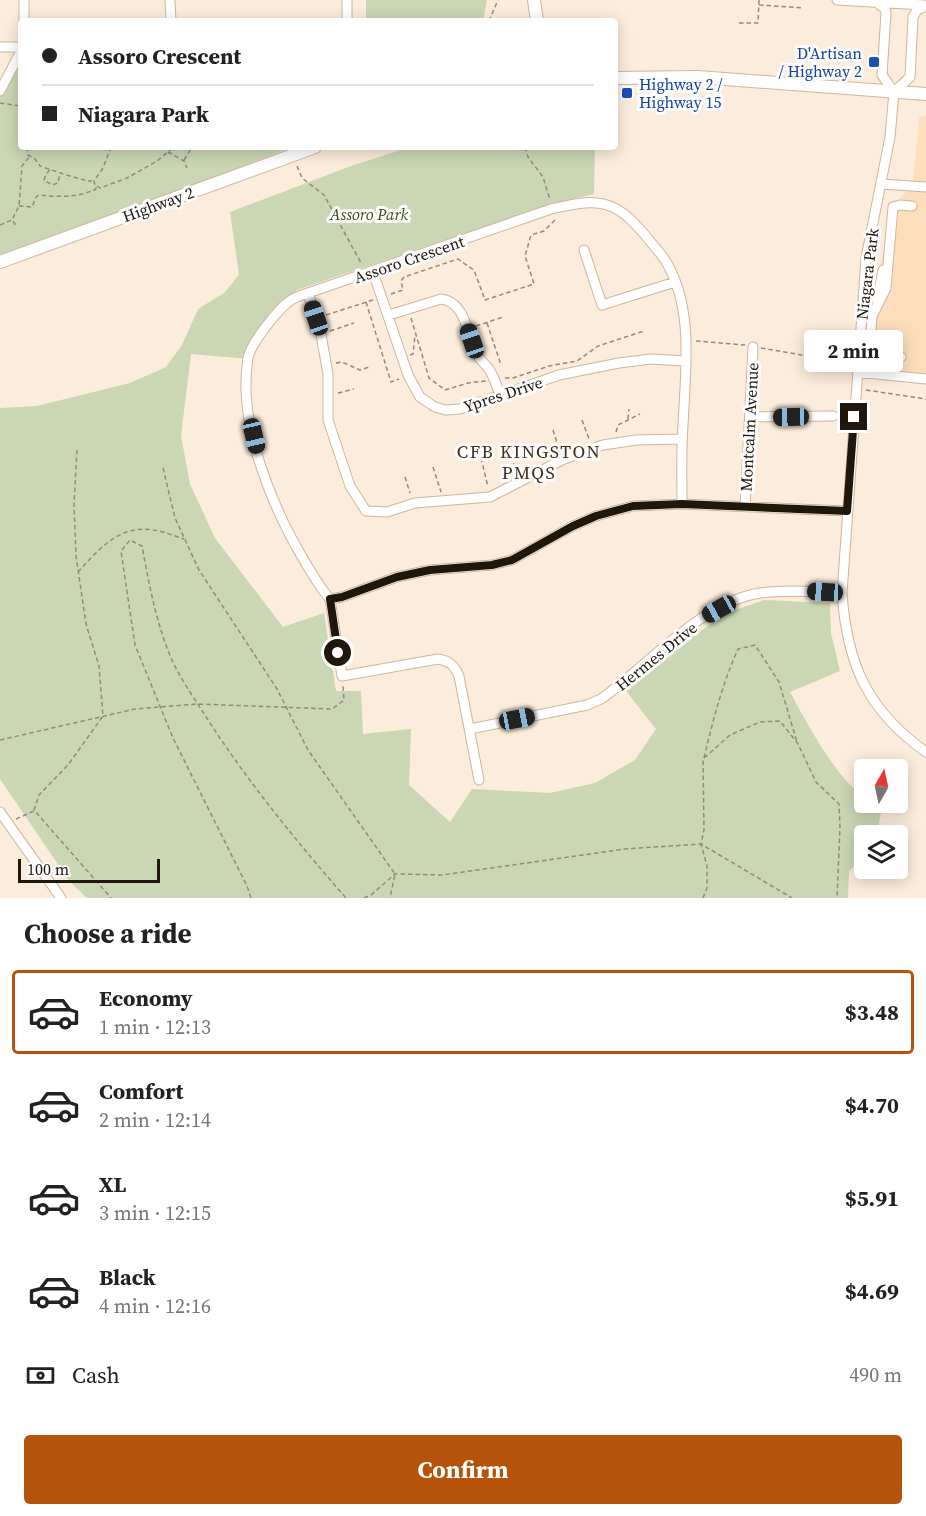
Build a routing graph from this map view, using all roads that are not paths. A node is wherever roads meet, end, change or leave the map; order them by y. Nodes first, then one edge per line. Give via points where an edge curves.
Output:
1 (24, 0) edge
2 (171, 0) edge
3 (347, 0) edge
4 (534, 0) edge
5 (837, 0) edge
6 (879, 4) junction
7 (926, 5) edge
8 (24, 18) edge
9 (171, 18) edge
10 (347, 18) edge
11 (537, 18) edge
12 (0, 47) edge
13 (18, 47) edge
14 (18, 57) edge
15 (618, 78) edge
16 (0, 91) edge
17 (894, 92) junction
18 (926, 94) edge
19 (307, 150) edge
20 (881, 184) junction
21 (926, 188) edge
22 (912, 206) dead end
23 (584, 250) dead end
24 (0, 262) edge
25 (370, 273) junction
26 (675, 282) junction
27 (308, 293) junction
28 (389, 315) junction
29 (753, 346) road end
30 (901, 357) dead end
31 (685, 362) junction
32 (856, 372) junction
33 (926, 379) edge
34 (500, 395) junction
35 (833, 416) dead end
36 (750, 417) junction
37 (682, 439) junction
38 (682, 504) junction
39 (745, 507) junction
40 (847, 511) junction
41 (842, 594) junction
42 (330, 599) junction
43 (470, 729) junction
44 (926, 752) edge
45 (479, 780) dead end
46 (0, 812) edge
47 (61, 898) edge

1 - 8 street
2 - 9 street
3 - 10 street
4 - 11 main road
5 - 6 street
6 - 7 street
6 - 17 street via 886,13 882,75
7 - 17 street via 913,16 910,77
12 - 13 street
14 - 16 street
15 - 17 main road via 698,77
17 - 18 main road
17 - 20 street, Niagara Park
19 - 24 main road, Highway 2
20 - 21 street
20 - 32 street, Niagara Park via 866,258
22 - 30 street via 893,207 886,288 872,316 870,346 874,355
23 - 26 street via 602,305
25 - 26 street, Assoro Crescent via 553,208 598,203 628,215 665,260
25 - 27 street, Assoro Crescent
25 - 28 street, Ypres Drive
26 - 31 street, Assoro Crescent via 683,310
27 - 37 street via 326,364 328,420 350,486 366,511 387,512 413,504 490,497 592,449 636,440
27 - 42 street, Assoro Crescent via 291,300 269,321 248,356 246,401 273,502
28 - 34 street via 441,299 456,305
28 - 34 street, Ypres Drive via 408,375 420,397 446,410
29 - 36 street, Montcalm Avenue
31 - 34 street, Ypres Drive via 651,359 619,363 559,375
31 - 37 street, Assoro Crescent
32 - 33 street
32 - 40 street, Niagara Park
35 - 36 street
36 - 39 street, Montcalm Avenue
37 - 38 street, Assoro Crescent
38 - 39 street
38 - 42 street via 633,506 573,526 512,560 397,577
39 - 40 street
40 - 41 street, Niagara Park
41 - 43 street, Hermes Drive via 757,593 730,603 693,625 594,702
41 - 44 street, Niagara Park via 844,628 854,663 874,702 894,726
42 - 43 street, Assoro Crescent via 342,676 438,659 448,661 459,676
43 - 45 street
46 - 47 street

